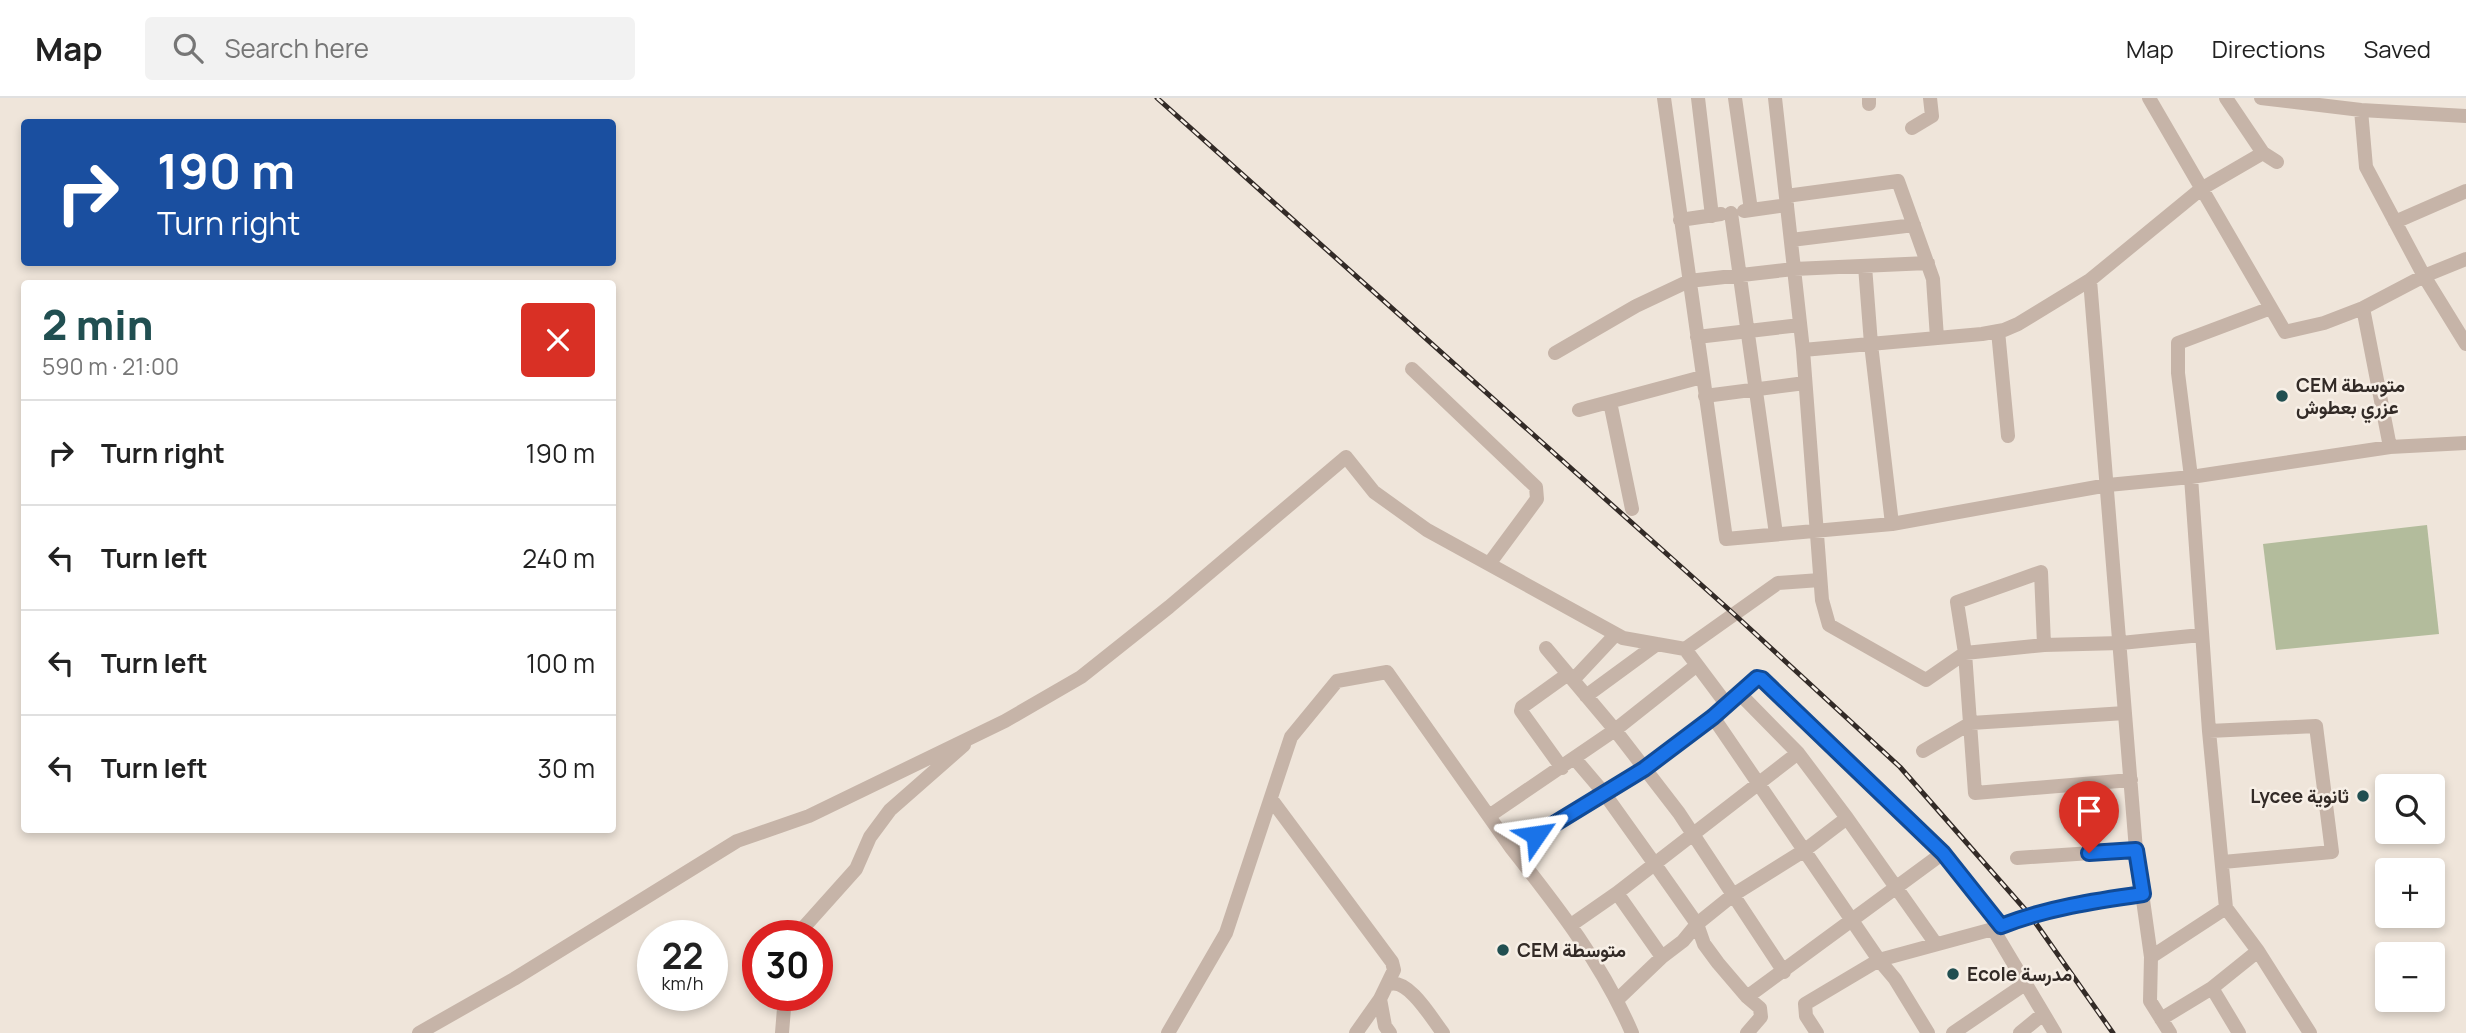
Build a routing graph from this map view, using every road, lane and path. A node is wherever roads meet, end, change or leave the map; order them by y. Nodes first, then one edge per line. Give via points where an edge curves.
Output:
1 (1664, 98) edge
2 (1698, 98) edge
3 (1735, 98) edge
4 (1775, 98) edge
5 (1930, 98) edge
6 (2149, 98) edge
7 (2226, 98) edge
8 (2261, 98) edge
9 (2331, 102) edge
10 (2361, 110) junction
11 (2466, 116) edge
12 (1912, 128) dead end
13 (2263, 153) junction
14 (2277, 162) dead end
15 (2201, 189) junction
16 (2466, 191) edge
17 (1786, 201) junction
18 (1751, 210) junction
19 (1731, 213) junction
20 (1712, 216) junction
21 (1680, 220) junction
22 (2395, 222) junction
23 (1914, 225) junction
24 (1791, 240) junction
25 (2466, 260) edge
26 (1928, 263) junction
27 (1866, 266) junction
28 (1794, 269) junction
29 (1740, 275) junction
30 (2424, 276) junction
31 (2090, 279) junction
32 (1689, 281) junction
33 (2271, 308) junction
34 (2364, 308) junction
35 (1800, 325) junction
36 (1748, 331) junction
37 (1998, 331) junction
38 (1697, 337) junction
39 (1937, 338) junction
40 (1871, 344) junction
41 (2466, 344) edge
42 (1803, 350) junction
43 (1555, 353) dead end
44 (1412, 369) dead end
45 (1702, 377) junction
46 (1805, 383) junction
47 (1756, 390) junction
48 (1705, 396) junction
49 (1610, 402) junction
50 (1578, 410) dead end
51 (2008, 436) dead end
52 (2466, 443) edge
53 (2390, 447) junction
54 (2191, 477) junction
55 (2108, 485) junction
56 (1632, 509) dead end
57 (1892, 524) junction
58 (1816, 530) junction
59 (1776, 534) junction
60 (1489, 564) junction
61 (1821, 580) junction
62 (1616, 634) junction
63 (2201, 635) junction
64 (2121, 643) junction
65 (1657, 644) junction
66 (2044, 645) junction
67 (1546, 648) dead end
68 (1685, 649) junction
69 (1965, 653) junction
70 (1697, 665) junction
71 (1570, 677) junction
72 (1740, 694) junction
73 (1587, 696) junction
74 (1727, 705) junction
75 (2125, 713) junction
76 (1713, 717) junction
77 (1971, 723) junction
78 (1615, 730) junction
79 (2209, 731) junction
80 (970, 739) junction
81 (1923, 751) dead end
82 (1798, 753) junction
83 (1575, 759) junction
84 (1562, 768) junction
85 (1644, 769) junction
86 (2131, 780) junction
87 (1758, 783) junction
88 (1604, 793) junction
89 (1271, 799) junction
90 (1489, 816) junction
91 (1847, 818) junction
92 (1693, 833) junction
93 (1512, 849) junction
94 (1805, 850) junction
95 (2136, 850) junction
96 (1943, 853) junction
97 (2017, 858) dead end
98 (2223, 862) junction
99 (1654, 863) junction
100 (1896, 887) junction
101 (1617, 893) junction
102 (2143, 894) junction
103 (1733, 895) junction
104 (2226, 908) junction
105 (810, 920) edge
106 (1852, 920) junction
107 (1697, 924) junction
108 (1572, 925) junction
109 (1997, 928) junction
110 (1936, 943) junction
111 (2258, 951) junction
112 (1662, 957) junction
113 (2151, 957) junction
114 (1880, 960) junction
115 (1784, 972) junction
116 (1390, 984) junction
117 (2025, 984) junction
118 (2212, 988) junction
119 (1747, 997) junction
120 (1380, 999) junction
121 (1617, 1000) junction
122 (784, 1011) edge
123 (2043, 1014) junction
124 (2161, 1019) junction
125 (419, 1033) edge
126 (782, 1033) edge
127 (1168, 1033) edge
128 (1356, 1033) edge
129 (1390, 1033) edge
130 (1443, 1033) edge
131 (1632, 1033) edge
132 (1746, 1033) edge
133 (1818, 1033) edge
134 (1928, 1033) edge
135 (1953, 1033) edge
136 (2020, 1033) edge
137 (2055, 1033) edge
138 (2170, 1033) edge
139 (2239, 1033) edge
140 (2310, 1033) edge

1 - 21 street
2 - 20 street
3 - 18 street
4 - 17 street
5 - 12 street via 1933,116
6 - 15 street
7 - 13 street
8 - 9 street
9 - 10 street
10 - 11 street
10 - 22 street via 2366,167
13 - 14 street
13 - 15 street
15 - 31 street
15 - 33 street
16 - 22 street
17 - 18 street
17 - 23 street via 1898,181
17 - 24 street
18 - 19 street
19 - 20 street
19 - 29 street
20 - 21 street
21 - 32 street
22 - 30 street
23 - 24 street
23 - 26 street
24 - 28 street
25 - 30 street
26 - 27 street
26 - 39 street
27 - 28 street
27 - 40 street
28 - 29 street
28 - 35 street
29 - 32 street
29 - 36 street
30 - 34 street
30 - 41 street
31 - 37 street via 2018,324
31 - 55 street
32 - 38 street
32 - 43 street
33 - 34 street via 2285,332
33 - 54 street via 2178,343
34 - 53 street
35 - 36 street
35 - 42 street
36 - 38 street
36 - 47 street
37 - 39 street
37 - 51 street
38 - 45 street
39 - 40 street
40 - 42 street
40 - 57 street
42 - 46 street
44 - 60 street via 1536,487 1537,499
45 - 48 street
45 - 49 street
46 - 47 street
46 - 58 street
47 - 48 street
47 - 59 street
48 - 59 street via 1727,539
49 - 50 street
49 - 56 street
52 - 53 street
53 - 54 street
54 - 55 street
54 - 63 street
55 - 57 street
55 - 64 street
57 - 58 street
58 - 59 street
58 - 61 street
60 - 62 street
60 - 80 street via 1427,530 1374,492 1346,457 1081,677
61 - 68 street via 1779,583
61 - 69 street via 1829,625 1926,681
62 - 65 street
62 - 71 street
63 - 64 street
63 - 79 street
64 - 66 street
64 - 75 street
65 - 68 street
65 - 73 street
66 - 69 street
66 - 69 street via 2041,572 1957,602
67 - 71 street
68 - 70 street
69 - 77 street
70 - 74 street
70 - 78 street
71 - 73 street
71 - 84 street via 1521,711
72 - 74 street
72 - 82 street
72 - 96 street via 1757,678 1762,679
73 - 78 street
74 - 76 street
75 - 77 street
75 - 86 street
76 - 85 street
76 - 87 street
77 - 81 street
77 - 86 street via 1975,793
78 - 83 street
78 - 85 street
79 - 98 street
79 - 98 street via 2316,726 2332,852
80 - 105 street via 890,810 870,837 856,869
80 - 125 street via 809,816 737,841
82 - 87 street
82 - 91 street
83 - 84 street
83 - 88 street
84 - 90 street
85 - 88 street
85 - 92 street
86 - 95 street
87 - 92 street
87 - 94 street
88 - 93 street
88 - 99 street
89 - 90 street via 1291,737 1337,681 1387,672
89 - 116 street via 1387,953 1394,970
89 - 127 street via 1226,933
90 - 93 street
91 - 94 street
91 - 100 street
92 - 99 street
92 - 103 street
93 - 108 street
94 - 103 street
94 - 106 street
95 - 97 street
95 - 102 street
96 - 100 street
96 - 109 street
98 - 104 street
99 - 101 street
99 - 107 street
100 - 106 street
100 - 110 street
101 - 108 street
101 - 112 street
102 - 109 street via 2068,905
102 - 113 street
103 - 107 street
103 - 115 street
104 - 111 street
104 - 113 street
106 - 114 street
106 - 115 street
107 - 112 street
107 - 119 street via 1704,944
108 - 121 street
109 - 110 street
109 - 117 street
110 - 114 street
111 - 118 street
111 - 140 street
112 - 121 street
113 - 124 street via 2150,1001
114 - 133 street via 1805,1004 1806,1016
114 - 134 street
115 - 119 street
116 - 120 street
116 - 130 street via 1408,989
117 - 123 street
117 - 135 street
118 - 124 street
118 - 139 street
119 - 132 street via 1762,1014
120 - 128 street
120 - 129 street
121 - 131 street
122 - 126 street
123 - 136 street
123 - 137 street
124 - 138 street

